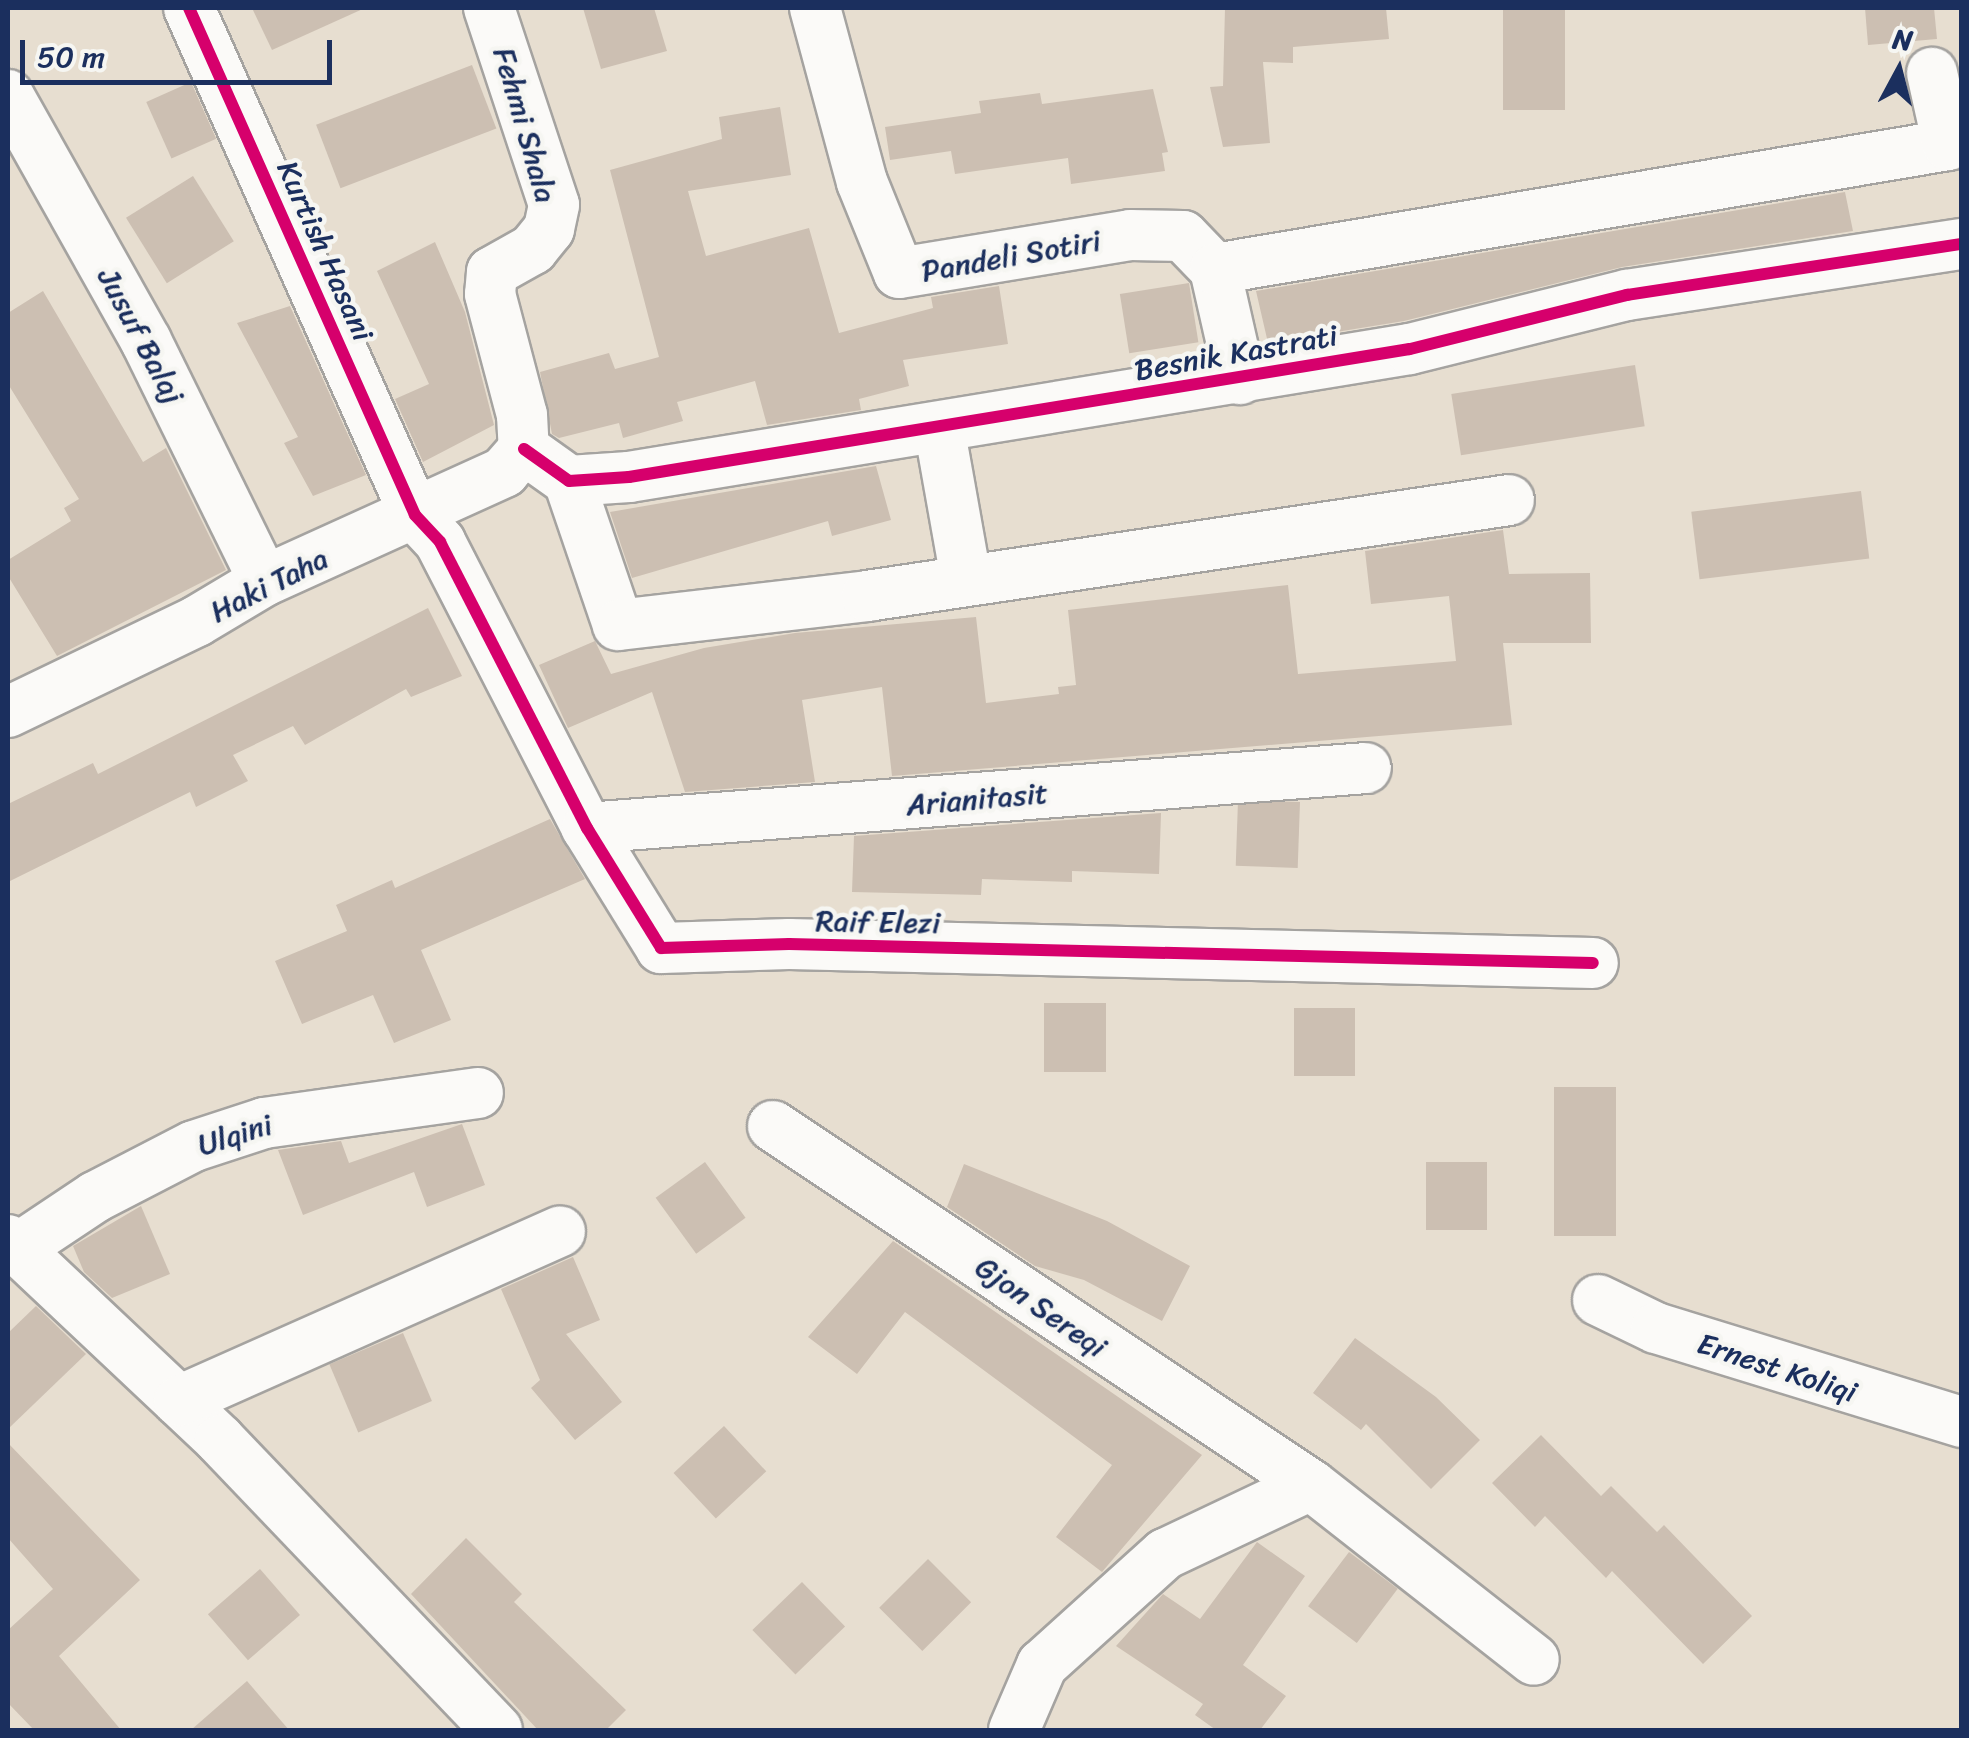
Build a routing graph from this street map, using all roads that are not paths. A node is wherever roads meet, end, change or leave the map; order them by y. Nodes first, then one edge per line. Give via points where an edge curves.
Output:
1 (189, 8) edge
2 (489, 8) edge
3 (815, 8) edge
4 (1932, 74) dead end
5 (8, 96) edge
6 (1962, 244) edge
7 (1216, 269) junction
8 (1240, 379) junction
9 (939, 427) junction
10 (524, 450) junction
11 (569, 481) junction
12 (1509, 500) dead end
13 (415, 515) junction
14 (966, 579) junction
15 (264, 581) junction
16 (8, 712) edge
17 (1366, 768) dead end
18 (587, 828) junction
19 (1594, 963) dead end
20 (478, 1093) dead end
21 (773, 1126) dead end
22 (560, 1231) dead end
23 (12, 1244) edge
24 (1598, 1300) dead end
25 (179, 1401) junction
26 (1962, 1422) edge
27 (1311, 1486) junction
28 (1534, 1660) dead end
29 (497, 1730) edge
30 (1014, 1730) edge

1 - 13 street, Kurtish Hasani
2 - 10 street, Fehmi Shala via 554,205 541,239 504,260 491,283
3 - 7 street, Pandeli Sotiri via 862,182 900,272 1168,233 1183,236
4 - 7 street via 1948,144
5 - 15 street, Jusuf Balaj via 146,341
6 - 8 street, Besnik Kastrati via 1627,295 1410,349
7 - 8 street
8 - 9 street, Besnik Kastrati
9 - 11 street, Besnik Kastrati
9 - 14 street
10 - 11 street
10 - 13 street, Haki Taha via 504,472
11 - 14 street via 618,626
12 - 14 street
13 - 15 street, Haki Taha
13 - 18 street, Raif Elezi via 440,542
15 - 16 street, Haki Taha via 198,621
17 - 18 street, Arianitasit
18 - 19 street, Raif Elezi via 660,948 790,944
20 - 23 street, Ulqini via 264,1123 194,1146
21 - 27 street, Gjon Sereqi
22 - 25 street
23 - 25 street, Ulqini
24 - 26 street, Ernest Koliqi via 1656,1328
25 - 29 street, Ulqini
27 - 28 street, Gjon Sereqi
27 - 30 street via 1165,1554 1042,1665

